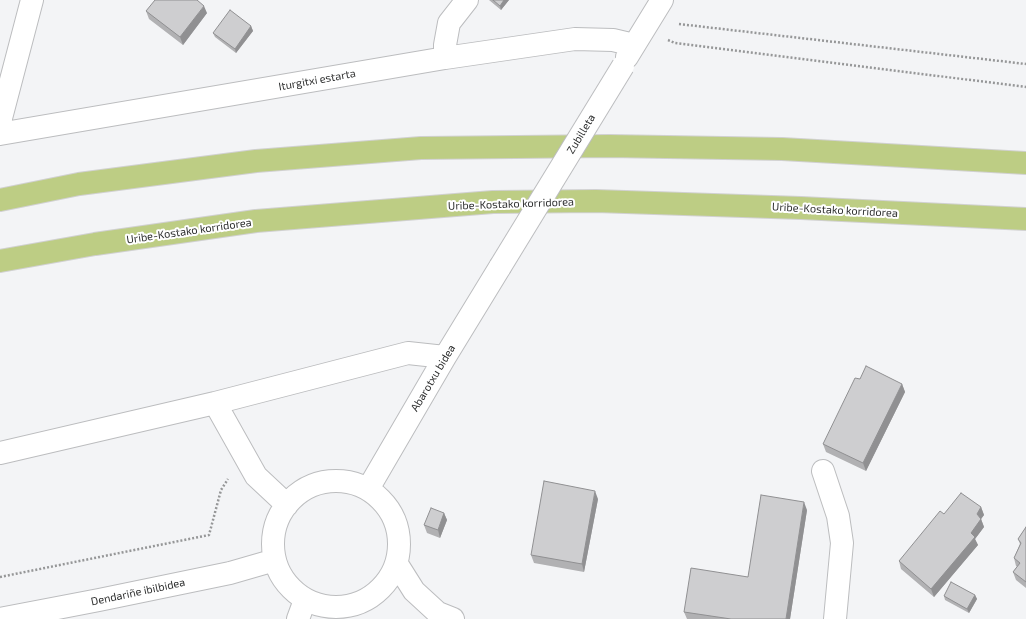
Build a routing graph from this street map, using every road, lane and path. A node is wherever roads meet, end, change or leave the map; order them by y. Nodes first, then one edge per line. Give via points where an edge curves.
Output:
1 (32, 0) edge
2 (467, 0) edge
3 (662, 0) edge
4 (679, 24) dead end
5 (675, 43) dead end
6 (634, 45) junction
7 (445, 58) junction
8 (1026, 64) edge
9 (1026, 87) edge
10 (0, 122) edge
11 (0, 134) edge
12 (1026, 163) edge
13 (0, 200) edge
14 (1026, 219) edge
15 (0, 261) edge
16 (500, 267) joint
17 (445, 357) junction
18 (215, 402) junction
19 (0, 453) edge
20 (246, 459) junction
21 (823, 471) dead end
22 (368, 489) junction
23 (287, 505) junction
24 (275, 560) junction
25 (397, 564) junction
26 (0, 577) edge
27 (302, 610) edge
28 (0, 619) edge
29 (453, 619) edge
30 (835, 619) edge

1 - 10 street
2 - 7 street via 449,23
3 - 6 street, Zubilleta
4 - 8 path
5 - 9 path
6 - 7 street, Iturgitxi estarta via 613,40 575,39
6 - 16 street, Zubilleta, bridge
7 - 11 street, Iturgitxi estarta
12 - 13 highway via 766,149 609,146 421,148 256,161 80,184
14 - 15 highway, Uribe-Kostako korridorea via 604,201 493,202 256,221 95,244
16 - 17 street, Abarotxu bidea
17 - 18 street via 408,353
17 - 22 street, Abarotxu bidea
18 - 19 street
18 - 20 street
20 - 23 street via 256,476
20 - 26 path via 221,490 210,535
21 - 30 street via 838,516 842,543
22 - 23 street via 350,482 329,481 310,486 293,497
22 - 25 street via 385,503 395,522 400,543
23 - 24 street via 274,532
24 - 27 street via 278,571
24 - 28 street, Dendariñe ibilbidea via 222,574
25 - 27 street via 388,581 360,604 341,608
25 - 29 street via 414,591 438,613

